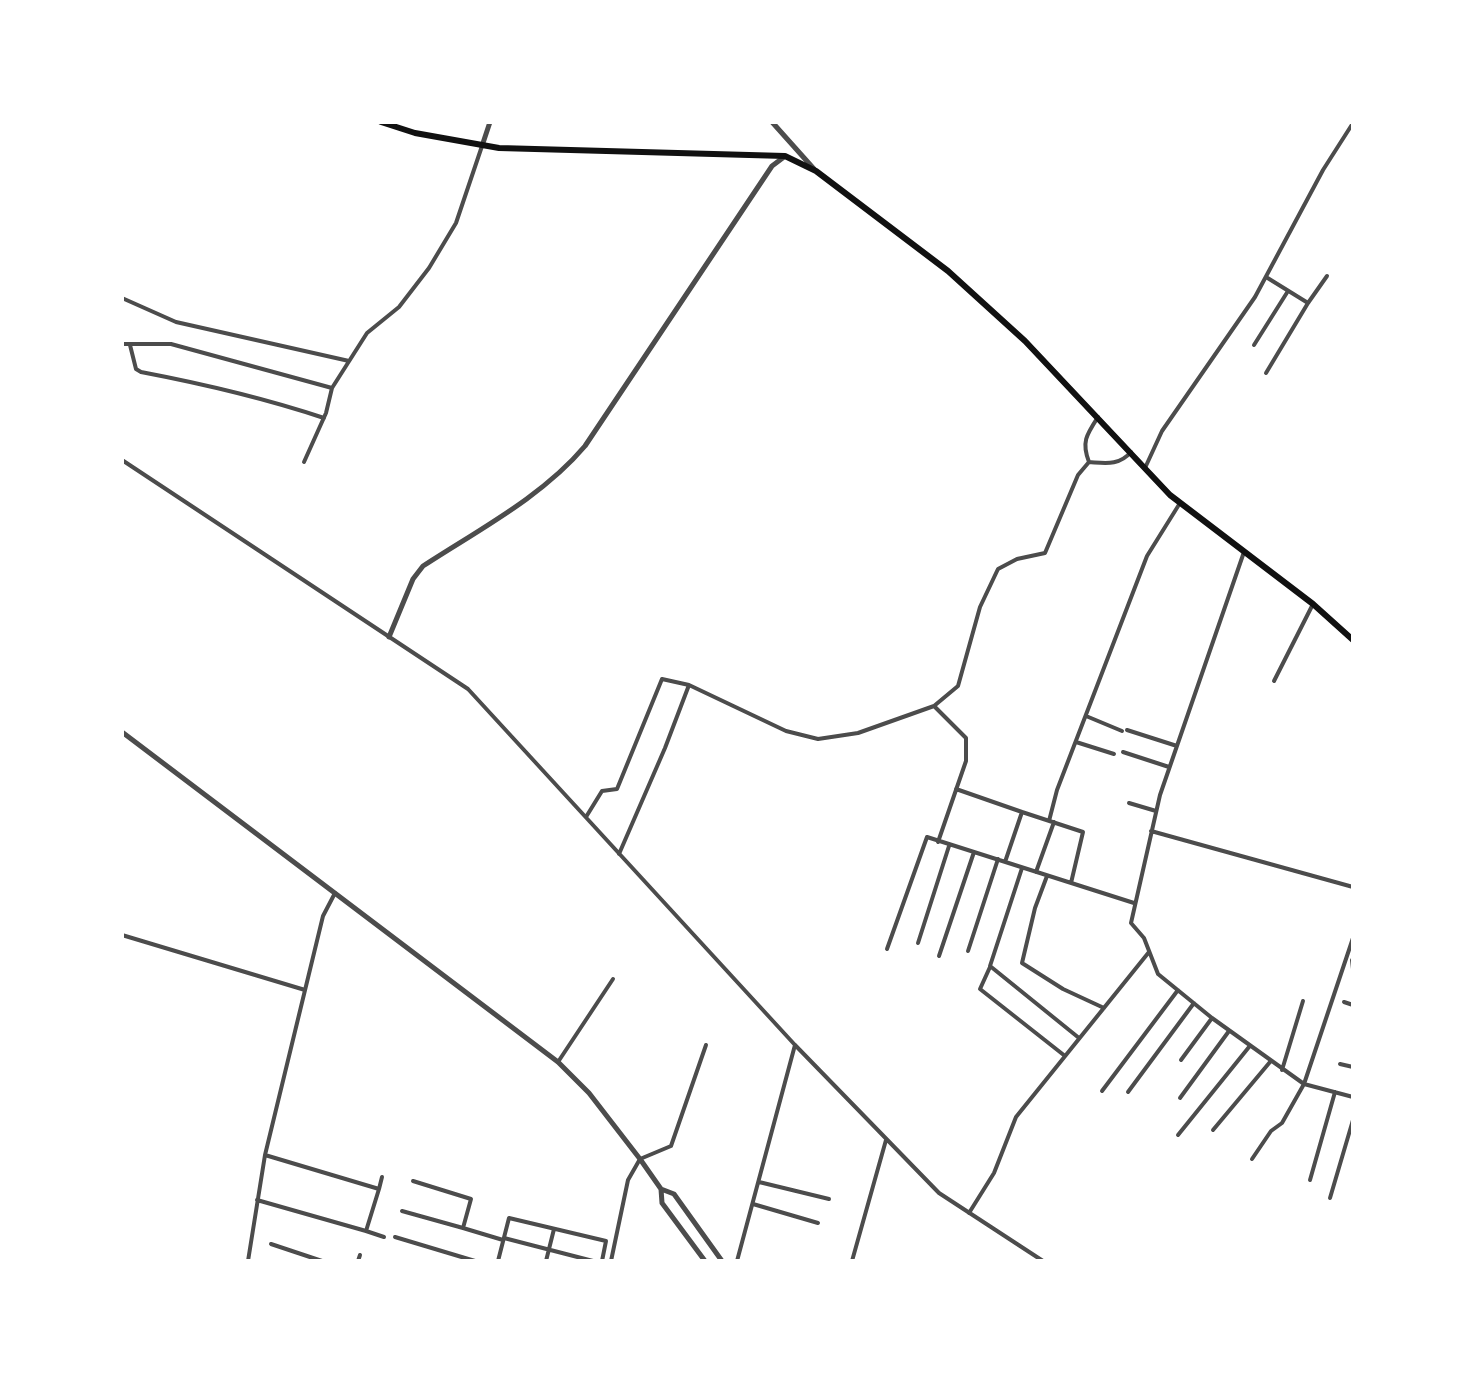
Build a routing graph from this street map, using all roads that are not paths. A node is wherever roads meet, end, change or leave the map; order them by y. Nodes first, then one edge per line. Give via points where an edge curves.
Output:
1 (381, 122) edge
2 (490, 122) edge
3 (772, 122) edge
4 (1353, 123) edge
5 (482, 146) junction
6 (785, 156) junction
7 (816, 171) junction
8 (1327, 276) dead end
9 (1266, 277) junction
10 (1288, 291) junction
11 (122, 298) edge
12 (1308, 303) junction
13 (122, 344) edge
14 (130, 345) junction
15 (1254, 345) dead end
16 (349, 361) junction
17 (1266, 373) dead end
18 (332, 388) junction
19 (1098, 417) junction
20 (324, 418) junction
21 (1131, 452) junction
22 (122, 460) edge
23 (304, 462) dead end
24 (1089, 462) junction
25 (1145, 468) junction
26 (1180, 503) junction
27 (1244, 552) junction
28 (1313, 604) junction
29 (389, 637) junction
30 (1353, 640) edge
31 (1274, 681) dead end
32 (689, 685) junction
33 (934, 706) junction
34 (1086, 716) junction
35 (122, 732) edge
36 (1076, 742) junction
37 (1177, 746) junction
38 (1123, 752) dead end
39 (1114, 754) dead end
40 (1169, 767) junction
41 (956, 789) junction
42 (1129, 803) dead end
43 (1156, 811) junction
44 (1022, 812) junction
45 (586, 817) junction
46 (1052, 821) junction
47 (1151, 831) junction
48 (938, 842) junction
49 (949, 846) junction
50 (975, 852) junction
51 (619, 854) junction
52 (998, 859) junction
53 (1005, 862) junction
54 (1022, 868) junction
55 (1036, 872) junction
56 (1047, 876) junction
57 (1071, 883) junction
58 (1353, 887) edge
59 (335, 893) junction
60 (1134, 903) junction
61 (122, 935) edge
62 (1353, 938) edge
63 (918, 943) dead end
64 (887, 949) dead end
65 (968, 951) dead end
66 (1149, 952) junction
67 (939, 956) dead end
68 (1352, 960) edge
69 (990, 966) junction
70 (1353, 969) edge
71 (613, 979) dead end
72 (305, 990) junction
73 (1178, 990) junction
74 (1303, 1001) dead end
75 (1344, 1002) dead end
76 (1194, 1003) junction
77 (1353, 1005) edge
78 (1104, 1008) junction
79 (1212, 1018) junction
80 (1229, 1031) junction
81 (1080, 1039) junction
82 (706, 1045) dead end
83 (795, 1045) junction
84 (1249, 1047) junction
85 (1065, 1056) junction
86 (1181, 1060) dead end
87 (558, 1062) junction
88 (1270, 1062) junction
89 (1340, 1064) dead end
90 (1353, 1067) edge
91 (1282, 1070) junction
92 (1304, 1084) junction
93 (1102, 1091) dead end
94 (1128, 1092) dead end
95 (1335, 1092) junction
96 (1353, 1097) edge
97 (1180, 1098) dead end
98 (1353, 1120) edge
99 (1213, 1130) dead end
100 (1178, 1135) dead end
101 (887, 1140) junction
102 (265, 1155) junction
103 (640, 1159) junction
104 (1252, 1159) dead end
105 (382, 1177) dead end
106 (1310, 1180) dead end
107 (413, 1181) dead end
108 (759, 1182) junction
109 (379, 1189) junction
110 (661, 1189) junction
111 (1330, 1198) dead end
112 (829, 1199) dead end
113 (257, 1200) junction
114 (753, 1204) junction
115 (402, 1211) dead end
116 (969, 1213) junction
117 (818, 1223) dead end
118 (463, 1228) junction
119 (554, 1229) junction
120 (366, 1231) junction
121 (384, 1237) dead end
122 (395, 1237) dead end
123 (504, 1239) junction
124 (271, 1244) dead end
125 (549, 1250) junction
126 (360, 1255) dead end
127 (498, 1260) edge
128 (248, 1261) edge
129 (322, 1261) edge
130 (358, 1261) edge
131 (475, 1261) edge
132 (507, 1261) edge
133 (546, 1261) edge
134 (593, 1261) edge
135 (602, 1261) edge
136 (611, 1261) edge
137 (705, 1261) edge
138 (722, 1261) edge
139 (737, 1261) edge
140 (852, 1261) edge
141 (1043, 1261) edge

1 - 5 main road
2 - 5 street
3 - 7 street
4 - 9 street
5 - 6 main road
5 - 16 street via 456,223 429,268 399,307 367,333
6 - 7 main road
6 - 29 street via 772,166 585,446 521,502 423,566
7 - 19 main road via 948,271
8 - 12 street
9 - 10 street
9 - 25 street via 1162,431
10 - 12 street
10 - 15 street
11 - 16 street via 176,322
12 - 17 street
13 - 14 street
14 - 18 street via 171,344
14 - 20 street via 141,372
16 - 18 street
18 - 20 street
19 - 21 main road
19 - 24 street via 1084,449
20 - 23 street
21 - 24 street via 1110,464
21 - 25 main road
22 - 29 street
24 - 33 street via 1078,475 1045,553 998,569 980,607 958,686
25 - 26 main road
26 - 27 main road
26 - 34 street via 1147,556
27 - 28 main road
27 - 37 street
28 - 30 main road
28 - 31 street
29 - 45 street via 468,689
32 - 33 street via 786,731 818,739 858,733
32 - 45 street via 662,679 617,789 602,791
32 - 51 street
33 - 41 street via 966,738 966,761
34 - 36 street
34 - 37 street
35 - 59 street
36 - 39 street
36 - 46 street via 1057,790
37 - 40 street
38 - 40 street
40 - 43 street
41 - 44 street
41 - 48 street
42 - 43 street
43 - 47 street
44 - 46 street
44 - 53 street
45 - 51 street
46 - 55 street
46 - 57 street via 1083,832
47 - 58 street
47 - 60 street
48 - 49 street
48 - 64 street via 927,837
49 - 50 street
49 - 63 street
50 - 52 street
50 - 67 street
51 - 83 street
52 - 53 street
52 - 65 street
53 - 54 street
54 - 55 street
54 - 69 street
55 - 56 street
56 - 57 street
56 - 78 street via 1022,963
57 - 60 street
59 - 72 street via 323,916
59 - 87 street
60 - 66 street via 1131,923
61 - 72 street
62 - 92 street
66 - 73 street via 1158,974
66 - 78 street
68 - 70 street
69 - 81 street
69 - 85 street via 980,989
71 - 87 street
72 - 102 street
73 - 76 street
73 - 93 street
74 - 91 street
75 - 77 street
76 - 79 street
76 - 94 street
78 - 81 street
79 - 80 street
79 - 86 street
80 - 84 street
80 - 97 street
81 - 85 street
82 - 103 street via 671,1146
83 - 101 street
83 - 108 street
84 - 88 street
84 - 100 street
85 - 116 street via 1016,1117 994,1173
87 - 103 street
88 - 91 street
88 - 99 street
89 - 90 street
91 - 92 street
92 - 95 street
92 - 104 street via 1282,1123
95 - 96 street
95 - 106 street
98 - 111 street
101 - 116 street via 939,1193
101 - 140 street
102 - 109 street
102 - 113 street
103 - 110 street
103 - 136 street via 628,1180
105 - 109 street
107 - 118 street via 471,1199
108 - 112 street
108 - 114 street
109 - 120 street
110 - 137 street via 662,1203
110 - 138 street via 674,1194
113 - 120 street
113 - 128 street
114 - 117 street
114 - 139 street
115 - 118 street
116 - 141 street
118 - 123 street
119 - 123 street via 509,1218
119 - 125 street
119 - 135 street via 606,1241
120 - 121 street
122 - 131 street
123 - 125 street
123 - 127 street
124 - 129 street
125 - 133 street
125 - 134 street
126 - 130 street
127 - 132 street

